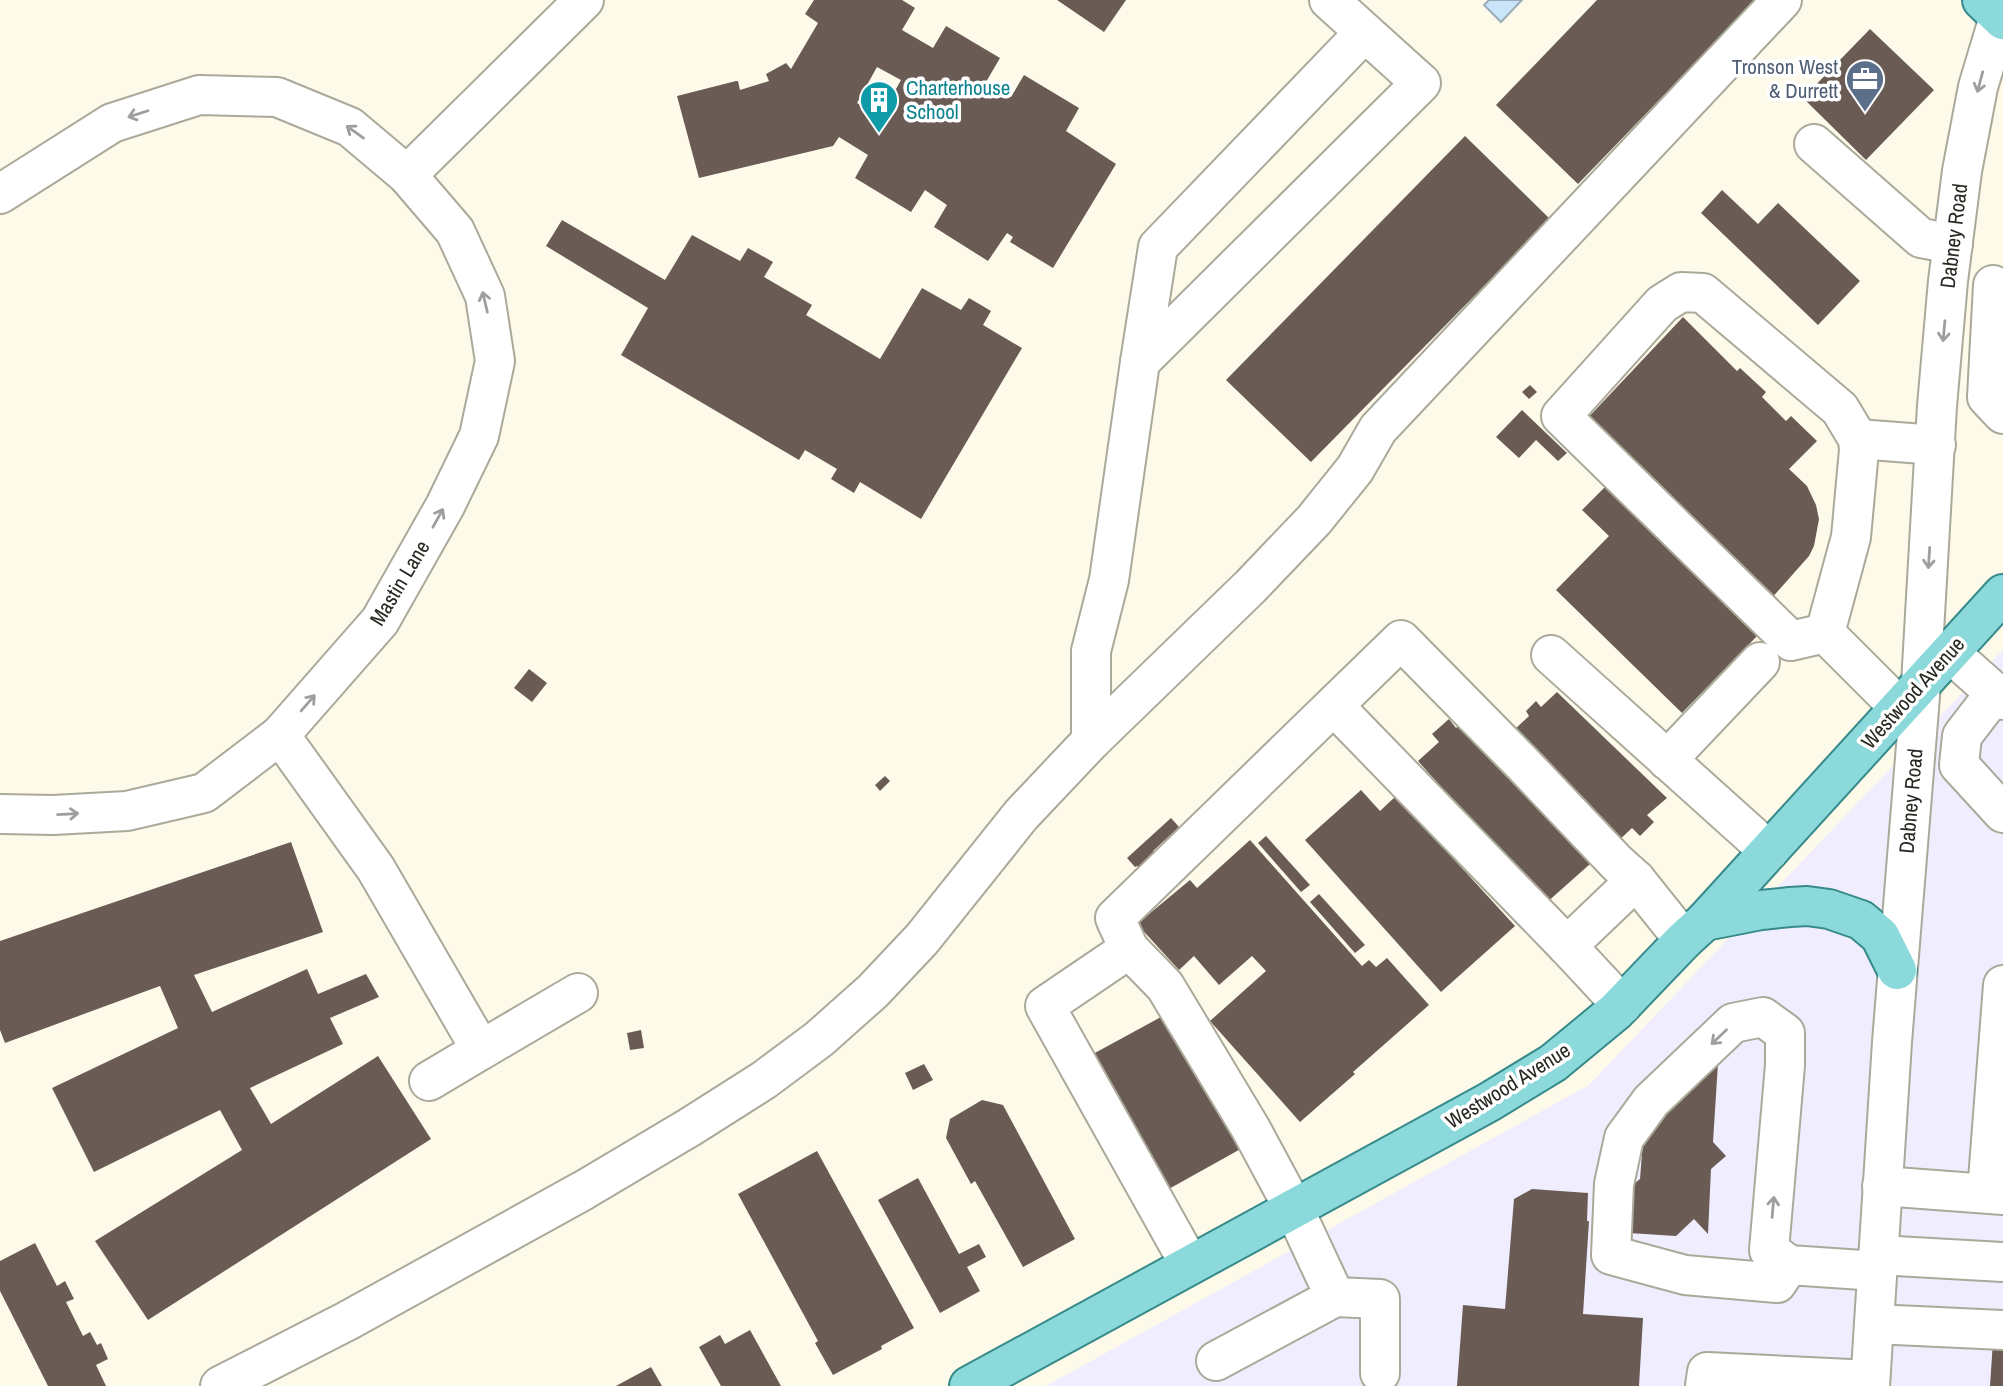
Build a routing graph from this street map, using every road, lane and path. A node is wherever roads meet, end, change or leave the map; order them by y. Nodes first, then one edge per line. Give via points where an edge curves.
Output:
1 (584, 0) edge
2 (1329, 0) edge
3 (1782, 0) edge
4 (1997, 12) edge
5 (1364, 33) junction
6 (1814, 144) dead end
7 (407, 175) junction
8 (0, 194) edge
9 (1953, 244) junction
10 (1948, 281) junction
11 (1998, 285) edge
12 (1140, 362) junction
13 (2003, 414) edge
14 (1858, 439) junction
15 (1936, 445) junction
16 (2003, 594) edge
17 (1825, 634) junction
18 (1950, 652) junction
19 (1551, 655) dead end
20 (1760, 662) dead end
21 (1910, 696) junction
22 (1999, 696) edge
23 (1334, 706) junction
24 (280, 735) junction
25 (1091, 741) junction
26 (1668, 760) junction
27 (2003, 813) edge
28 (0, 814) edge
29 (1769, 851) junction
30 (1636, 880) junction
31 (1694, 930) junction
32 (1567, 946) junction
33 (1129, 950) junction
34 (1898, 970) junction
35 (2003, 985) edge
36 (578, 993) dead end
37 (1622, 1005) junction
38 (481, 1050) junction
39 (429, 1081) dead end
40 (1882, 1186) junction
41 (1995, 1194) edge
42 (1293, 1209) junction
43 (2003, 1262) edge
44 (1878, 1263) junction
45 (1191, 1265) junction
46 (1789, 1265) junction
47 (1335, 1297) junction
48 (1874, 1324) junction
49 (2003, 1330) edge
50 (1216, 1361) dead end
51 (1380, 1373) dead end
52 (1870, 1383) edge
53 (220, 1386) edge
54 (970, 1386) edge
55 (1705, 1386) edge

1 - 7 street
2 - 5 street
3 - 25 street via 1378,429 1314,520
4 -> 9 street, Dabney Road via 1962,171
5 - 12 street via 1158,247
5 - 12 street via 1420,83
6 - 9 street via 1921,238
7 -> 8 street, Mastin Lane via 350,127 277,97 199,95 112,123
24 -> 7 street, Mastin Lane via 380,621 479,436 495,361 485,296 455,231
9 - 10 street, Dabney Road
10 - 11 street
10 -> 15 street, Dabney Road
11 - 13 street via 1987,397
12 - 25 street via 1109,580 1091,652
14 - 15 street
14 - 17 street via 1851,537
14 - 17 street via 1840,409 1703,293 1681,292 1662,304 1561,416 1791,641
15 -> 21 street, Dabney Road
16 - 18 main road, Westwood Avenue
17 - 21 street
18 - 21 main road, Westwood Avenue
18 - 22 street
19 - 26 street
20 - 26 street
21 - 29 main road, Westwood Avenue
21 - 34 street, Dabney Road
22 - 27 street via 1962,736 1959,765
23 - 30 street via 1401,640
23 - 32 street
23 - 33 street via 1115,918
28 -> 24 street, Mastin Lane via 127,811 205,793
24 - 38 street via 376,869
25 - 53 street via 1021,815 922,939 873,990 764,1080 584,1190
26 - 29 street
29 - 31 main road, Westwood Avenue
30 - 31 street
30 - 32 street
31 - 34 main road via 1761,910 1790,906 1829,909 1861,920 1880,936
31 - 37 main road, Westwood Avenue
32 - 37 street
33 - 42 street via 1165,986 1192,1028
33 - 45 street via 1045,1006
34 - 40 street, Dabney Road
35 - 41 street
36 - 38 street
37 - 42 main road, Westwood Avenue via 1553,1063
38 - 39 street
40 - 41 street
40 - 44 street, Dabney Road
42 - 45 main road, Westwood Avenue
42 - 47 street
43 - 44 street
44 - 46 street
44 - 48 street, Dabney Road
45 - 54 main road, Westwood Avenue
46 -> 46 street via 1769,1250 1785,1033 1763,1017 1733,1023 1651,1101 1624,1138 1614,1184 1611,1255 1685,1275 1777,1283
47 - 50 street
47 - 51 street via 1380,1299
48 - 49 street
48 - 52 street, Dabney Road
52 - 55 street via 1707,1372

